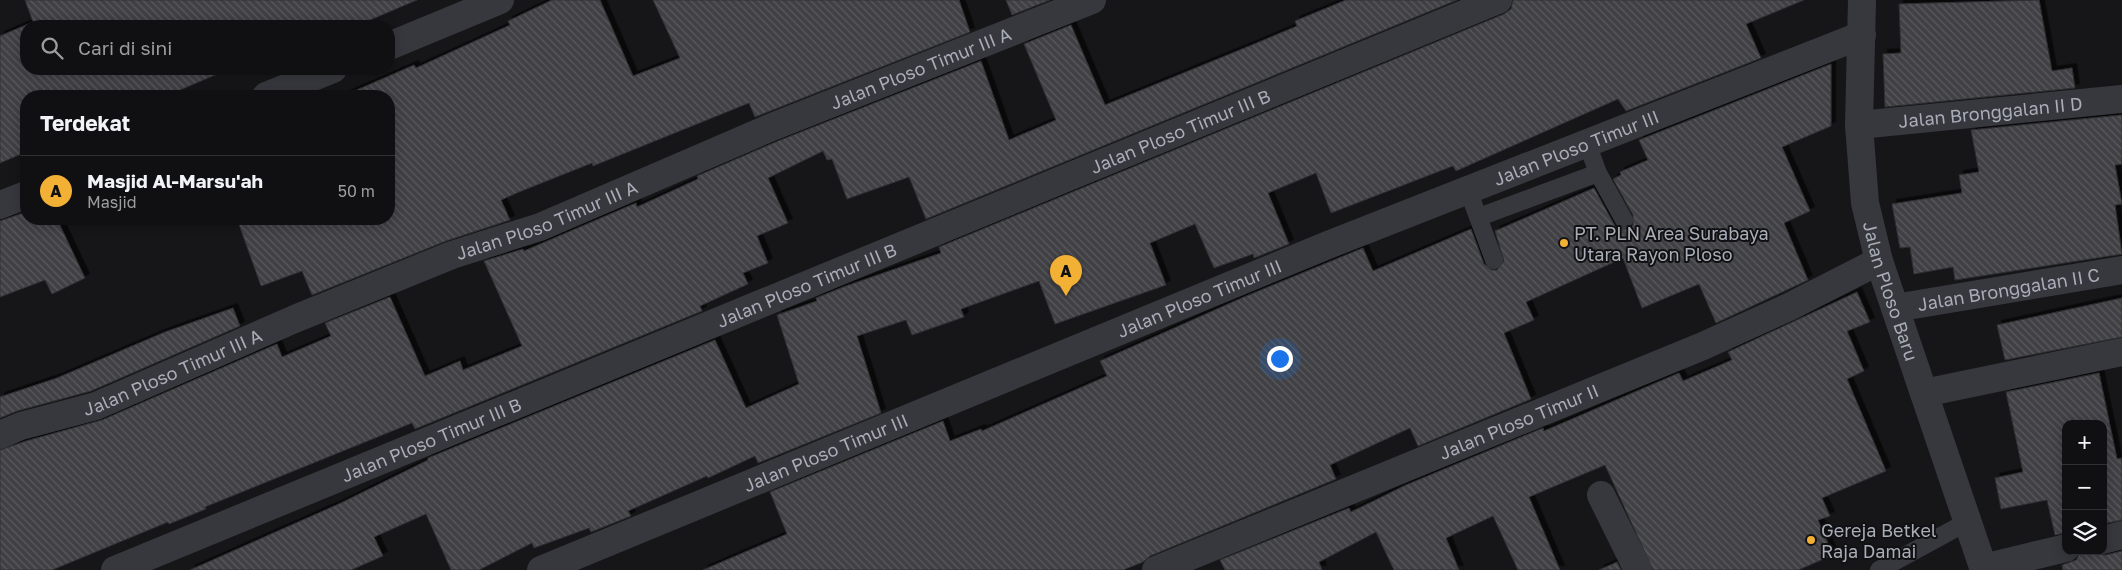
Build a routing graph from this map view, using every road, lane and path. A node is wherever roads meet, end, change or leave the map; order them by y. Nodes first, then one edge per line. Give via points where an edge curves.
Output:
1 (500, 0) edge
2 (1092, 0) edge
3 (1498, 0) edge
4 (1862, 0) edge
5 (1862, 35) junction
6 (395, 44) edge
7 (318, 75) edge
8 (281, 90) edge
9 (2122, 99) edge
10 (1859, 125) junction
11 (1587, 143) junction
12 (1598, 173) junction
13 (1468, 190) junction
14 (20, 197) edge
15 (0, 205) edge
16 (1479, 217) junction
17 (1624, 220) dead end
18 (1494, 260) dead end
19 (1878, 261) junction
20 (2122, 270) edge
21 (1895, 308) junction
22 (2122, 352) edge
23 (1924, 392) junction
24 (0, 435) edge
25 (1601, 495) dead end
26 (1967, 522) junction
27 (2122, 535) edge
28 (2107, 539) edge
29 (2062, 549) edge
30 (1983, 569) edge
31 (114, 570) edge
32 (541, 570) edge
33 (1156, 570) edge
34 (1638, 570) edge
35 (1878, 570) edge

1 - 6 street
2 - 24 street, Jalan Ploso Timur III A via 772,127 540,227 452,254 96,406 21,426
3 - 31 street, Jalan Ploso Timur III B
4 - 5 street, Jalan Ploso Baru
5 - 10 street, Jalan Ploso Baru
5 - 11 street, Jalan Ploso Timur III
7 - 8 street
9 - 10 street, Jalan Bronggalan II D
10 - 19 street, Jalan Ploso Baru via 1865,203
11 - 12 lane
11 - 13 street, Jalan Ploso Timur III
12 - 16 lane
12 - 17 lane
13 - 16 lane
13 - 32 street, Jalan Ploso Timur III
14 - 15 street
16 - 18 lane
19 - 21 street, Jalan Ploso Baru
19 - 33 street, Jalan Ploso Timur II via 1790,307 1703,346
20 - 21 street, Jalan Bronggalan II C
21 - 23 street, Jalan Ploso Baru
22 - 23 street
23 - 26 street, Jalan Ploso Baru
25 - 34 street
26 - 30 street, Jalan Ploso Baru
26 - 35 lane
27 - 28 street
29 - 30 street

